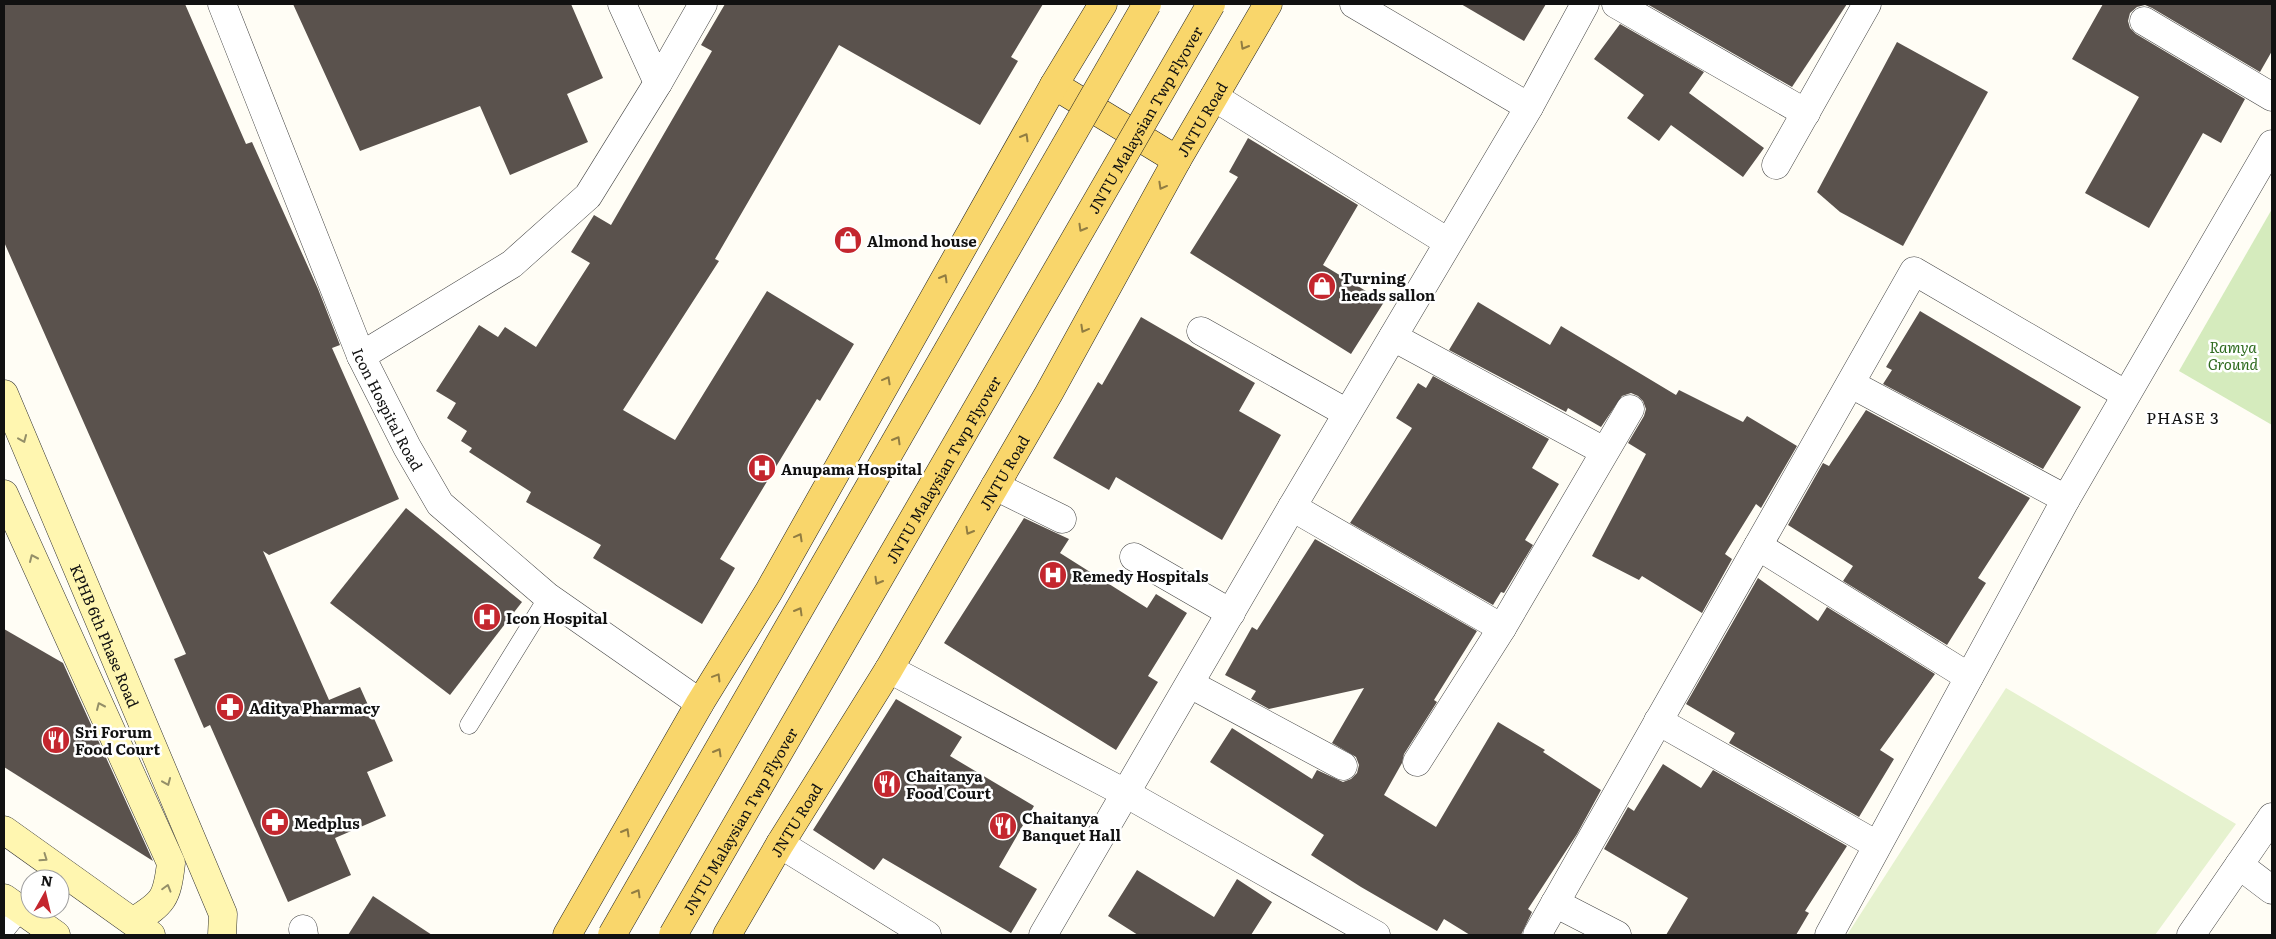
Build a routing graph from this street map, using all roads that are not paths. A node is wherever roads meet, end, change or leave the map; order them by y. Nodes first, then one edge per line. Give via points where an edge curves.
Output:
1 (222, 4) edge
2 (622, 4) edge
3 (703, 4) edge
4 (1103, 4) edge
5 (1148, 4) edge
6 (1211, 4) edge
7 (1268, 4) edge
8 (1354, 4) edge
9 (1585, 4) edge
10 (1616, 4) edge
11 (1867, 4) edge
12 (2144, 21) dead end
13 (658, 83) junction
14 (1054, 85) junction
15 (1214, 97) junction
16 (2272, 97) edge
17 (1529, 107) junction
18 (1806, 113) junction
19 (2272, 144) edge
20 (1177, 160) junction
21 (1776, 165) dead end
22 (1448, 242) junction
23 (1201, 331) dead end
24 (1393, 337) junction
25 (361, 356) junction
26 (1851, 384) junction
27 (4, 394) edge
28 (2126, 394) junction
29 (1630, 408) dead end
30 (1347, 413) junction
31 (1604, 451) junction
32 (995, 486) junction
33 (4, 494) edge
34 (2066, 499) junction
35 (1292, 507) junction
36 (1062, 519) dead end
37 (1758, 546) junction
38 (1134, 557) dead end
39 (548, 597) junction
40 (1231, 613) junction
41 (1502, 628) junction
42 (889, 669) junction
43 (1969, 677) junction
44 (1190, 684) junction
45 (700, 703) junction
46 (1658, 721) junction
47 (469, 725) dead end
48 (1417, 762) dead end
49 (1343, 766) dead end
50 (1127, 794) junction
51 (2272, 817) edge
52 (4, 830) edge
53 (780, 844) junction
54 (1877, 845) junction
55 (2239, 865) junction
56 (2272, 890) edge
57 (1555, 903) junction
58 (13, 904) edge
59 (1341, 927) edge
60 (142, 928) edge
61 (4, 932) edge
62 (56, 935) edge
63 (222, 935) edge
64 (567, 935) edge
65 (612, 935) edge
66 (674, 935) edge
67 (727, 935) edge
68 (927, 935) edge
69 (1043, 935) edge
70 (1376, 935) edge
71 (1537, 935) edge
72 (1617, 935) edge
73 (1829, 935) edge
74 (2191, 935) edge

1 - 25 street, Icon Hospital Road
2 - 13 street
3 - 13 street
4 - 14 main road
65 -> 5 main road, bridge
6 -> 66 main road, JNTU Malaysian Twp Flyover, bridge
7 -> 15 main road, JNTU Road
8 - 17 street
9 - 17 street
10 - 18 street
11 - 18 street
12 - 16 street
13 - 25 street via 588,196 512,264
14 - 20 main road
45 -> 14 main road via 769,590
15 - 20 main road, JNTU Road
15 - 22 street
17 - 22 street
18 - 21 street
19 - 28 street
20 -> 32 main road, JNTU Road
22 - 24 street
23 - 30 street
24 - 30 street
24 - 31 street
25 - 39 street, Icon Hospital Road via 440,504
26 - 28 street via 1914,271
26 - 34 street
26 - 37 street
27 -> 63 street, KPHB 6th Phase Road via 223,914
28 - 34 street
29 - 31 street
30 - 35 street
31 - 41 street
32 - 36 street
32 -> 42 main road, JNTU Road
60 -> 33 street via 164,897 171,863
34 - 43 street
35 - 40 street
35 - 41 street
37 - 43 street
37 - 46 street
38 - 40 street
39 - 45 street, Icon Hospital Road
39 - 47 lane
40 - 44 street
41 - 48 street
42 - 50 street
42 - 53 main road, JNTU Road
43 - 54 street
44 - 49 street
44 - 50 street
64 -> 45 main road
46 - 54 street
46 - 57 street
50 - 59 street
50 - 69 street
51 - 55 street
52 -> 60 street
53 - 67 main road, JNTU Road
53 - 68 street
54 - 73 street
55 - 56 street
55 - 74 street
57 - 71 street
57 - 72 street
58 - 61 lane
58 - 62 street
59 - 70 street

